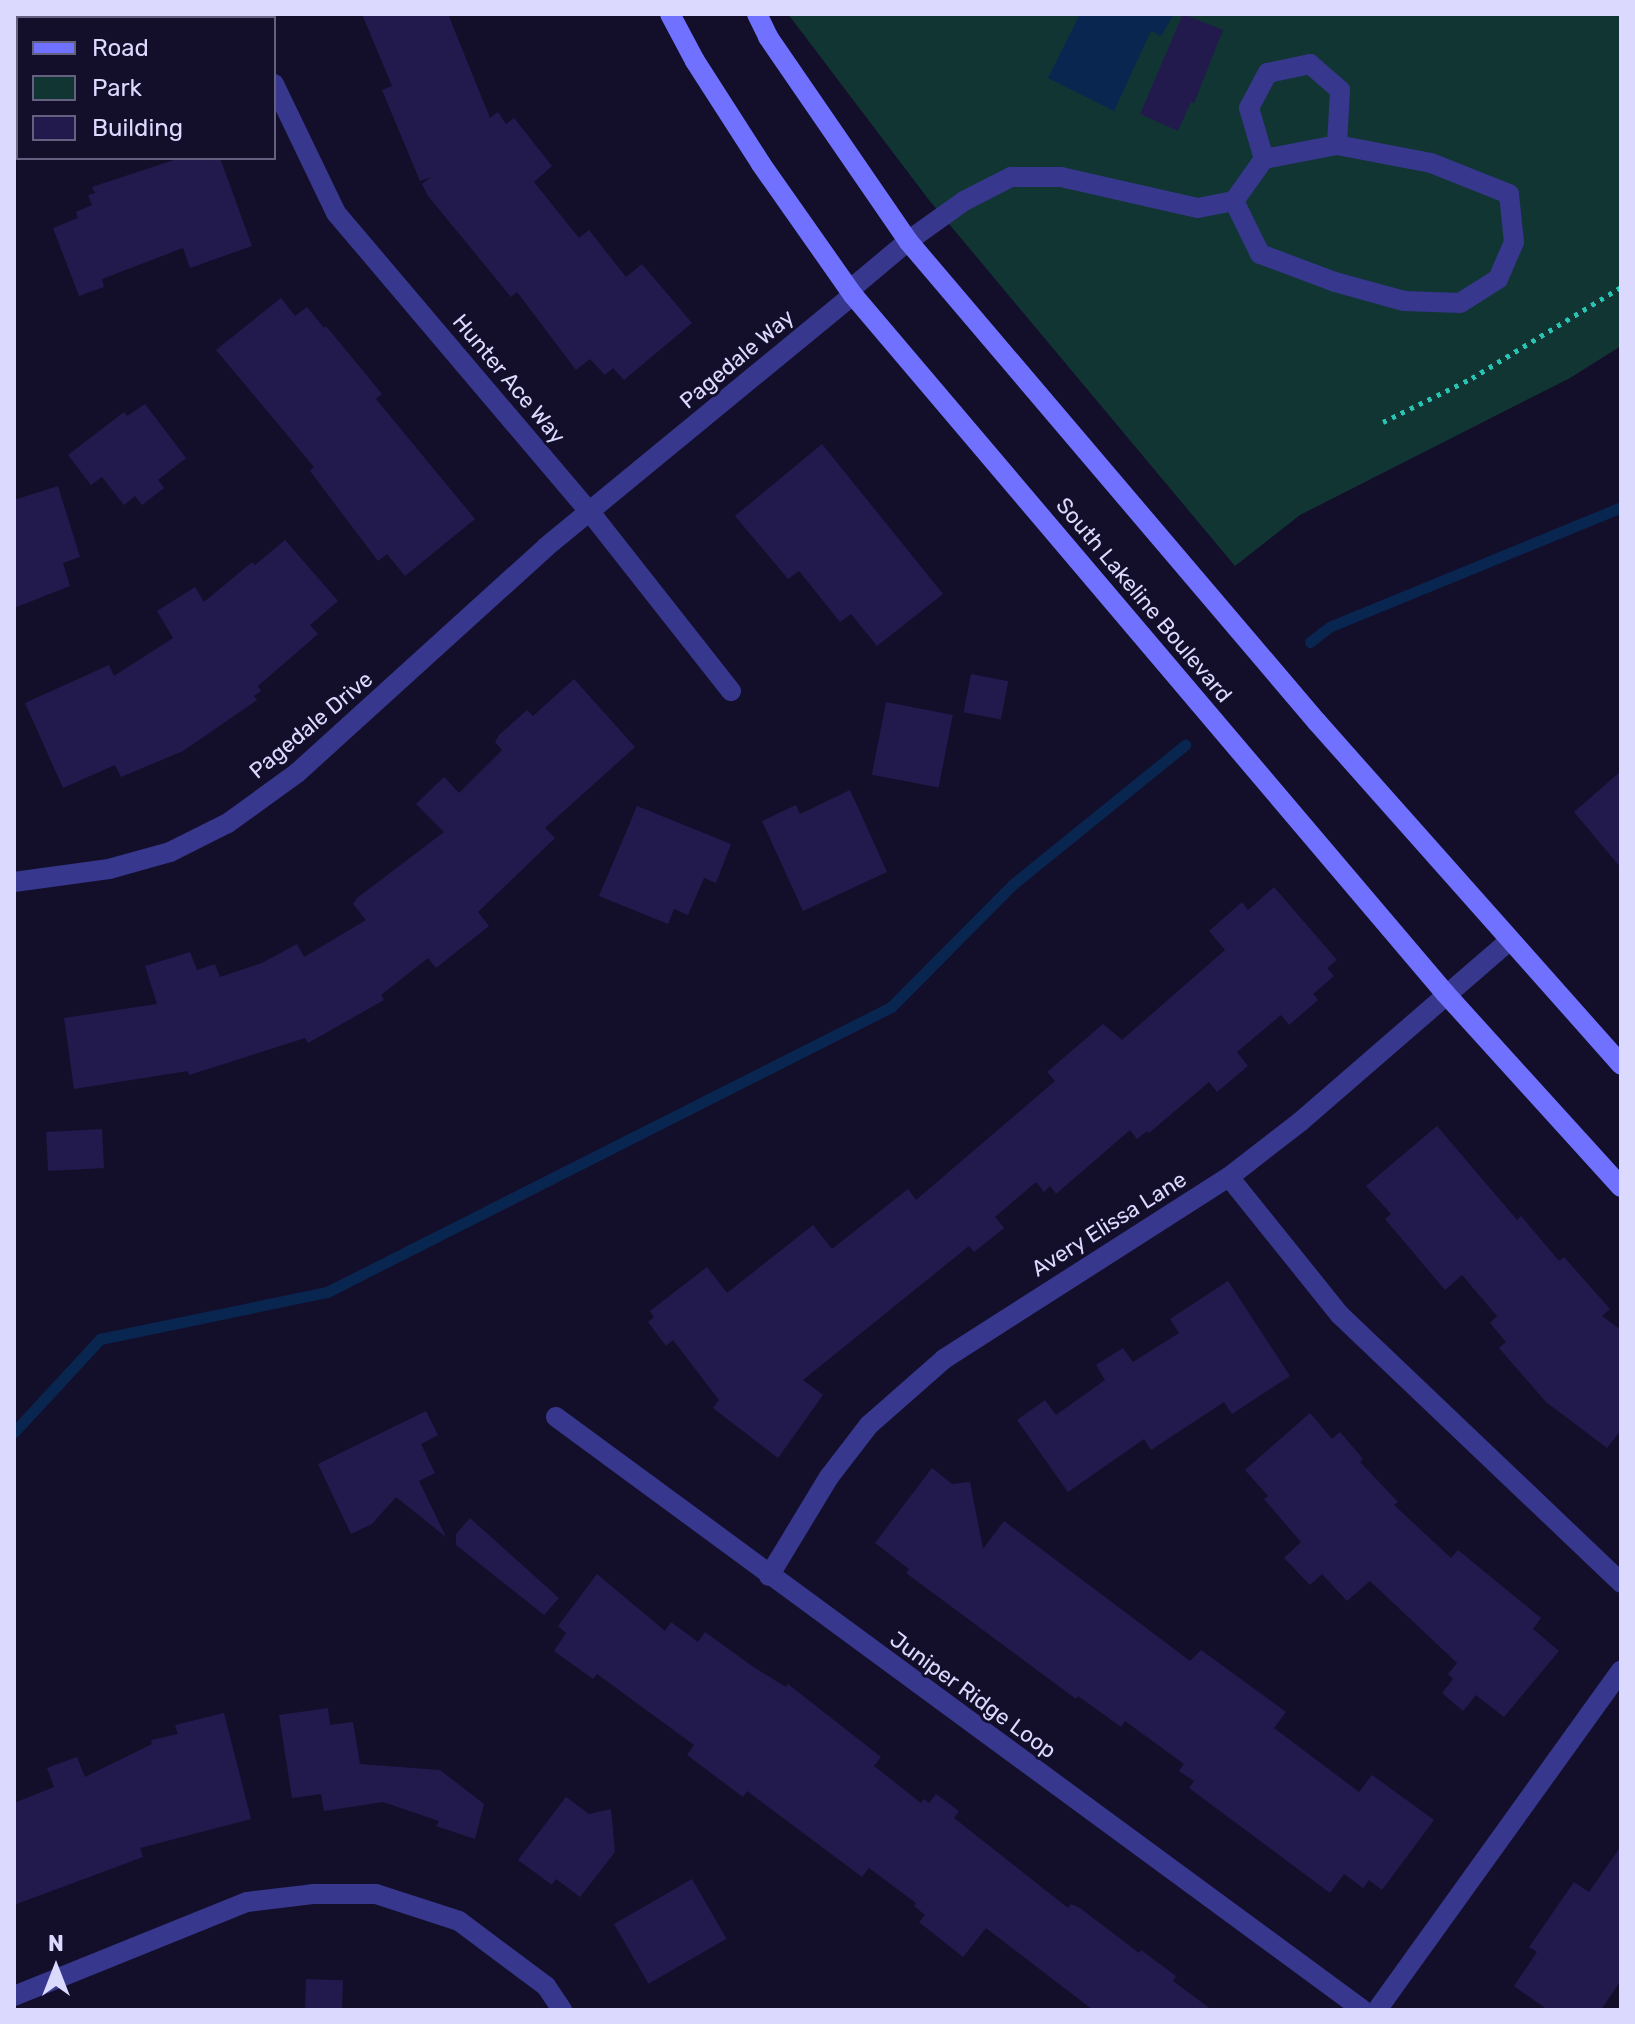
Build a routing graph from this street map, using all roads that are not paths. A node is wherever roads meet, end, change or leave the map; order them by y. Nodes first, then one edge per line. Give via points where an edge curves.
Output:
1 (670, 14) edge
2 (757, 14) edge
3 (276, 88) edge
4 (1337, 145) junction
5 (1264, 159) junction
6 (1234, 201) junction
7 (908, 241) junction
8 (853, 295) junction
9 (590, 512) junction
10 (731, 691) dead end
11 (14, 882) edge
12 (1508, 942) junction
13 (1445, 993) junction
14 (1621, 1065) edge
15 (1229, 1177) junction
16 (1621, 1187) edge
17 (556, 1417) dead end
18 (769, 1576) junction
19 (1621, 1583) edge
20 (1621, 1671) edge
21 (22, 2000) edge
22 (562, 2010) edge
23 (1363, 2010) edge
24 (1377, 2010) edge

1 - 8 main road, South Lakeline Boulevard via 761,164
2 - 7 main road
3 - 9 street, Hunter Ace Way via 336,213
4 - 5 street
4 - 5 street via 1340,90 1310,64 1268,73 1249,108
4 - 6 street via 1431,163 1509,194 1514,242 1498,279 1460,303 1404,301 1335,282 1260,254
5 - 6 street
6 - 7 street, Pagedale Way via 1198,208 1061,177 1011,177 964,201
7 - 8 street, Pagedale Way via 852,288
7 - 12 main road
8 - 9 street, Pagedale Way
8 - 13 main road, South Lakeline Boulevard
9 - 10 street, Hunter Ace Way
9 - 11 street, Pagedale Drive via 297,773 228,823 170,852 109,869
12 - 13 street, Avery Elissa Lane
12 - 14 main road
13 - 15 street, Avery Elissa Lane via 1300,1122
13 - 16 main road, South Lakeline Boulevard
15 - 18 street, Avery Elissa Lane via 944,1359 869,1425 829,1477
15 - 19 street via 1339,1314
17 - 18 street, Juniper Ridge Loop
18 - 23 street, Juniper Ridge Loop
20 - 24 street
21 - 22 street via 247,1902 376,1894 459,1921 546,1986

